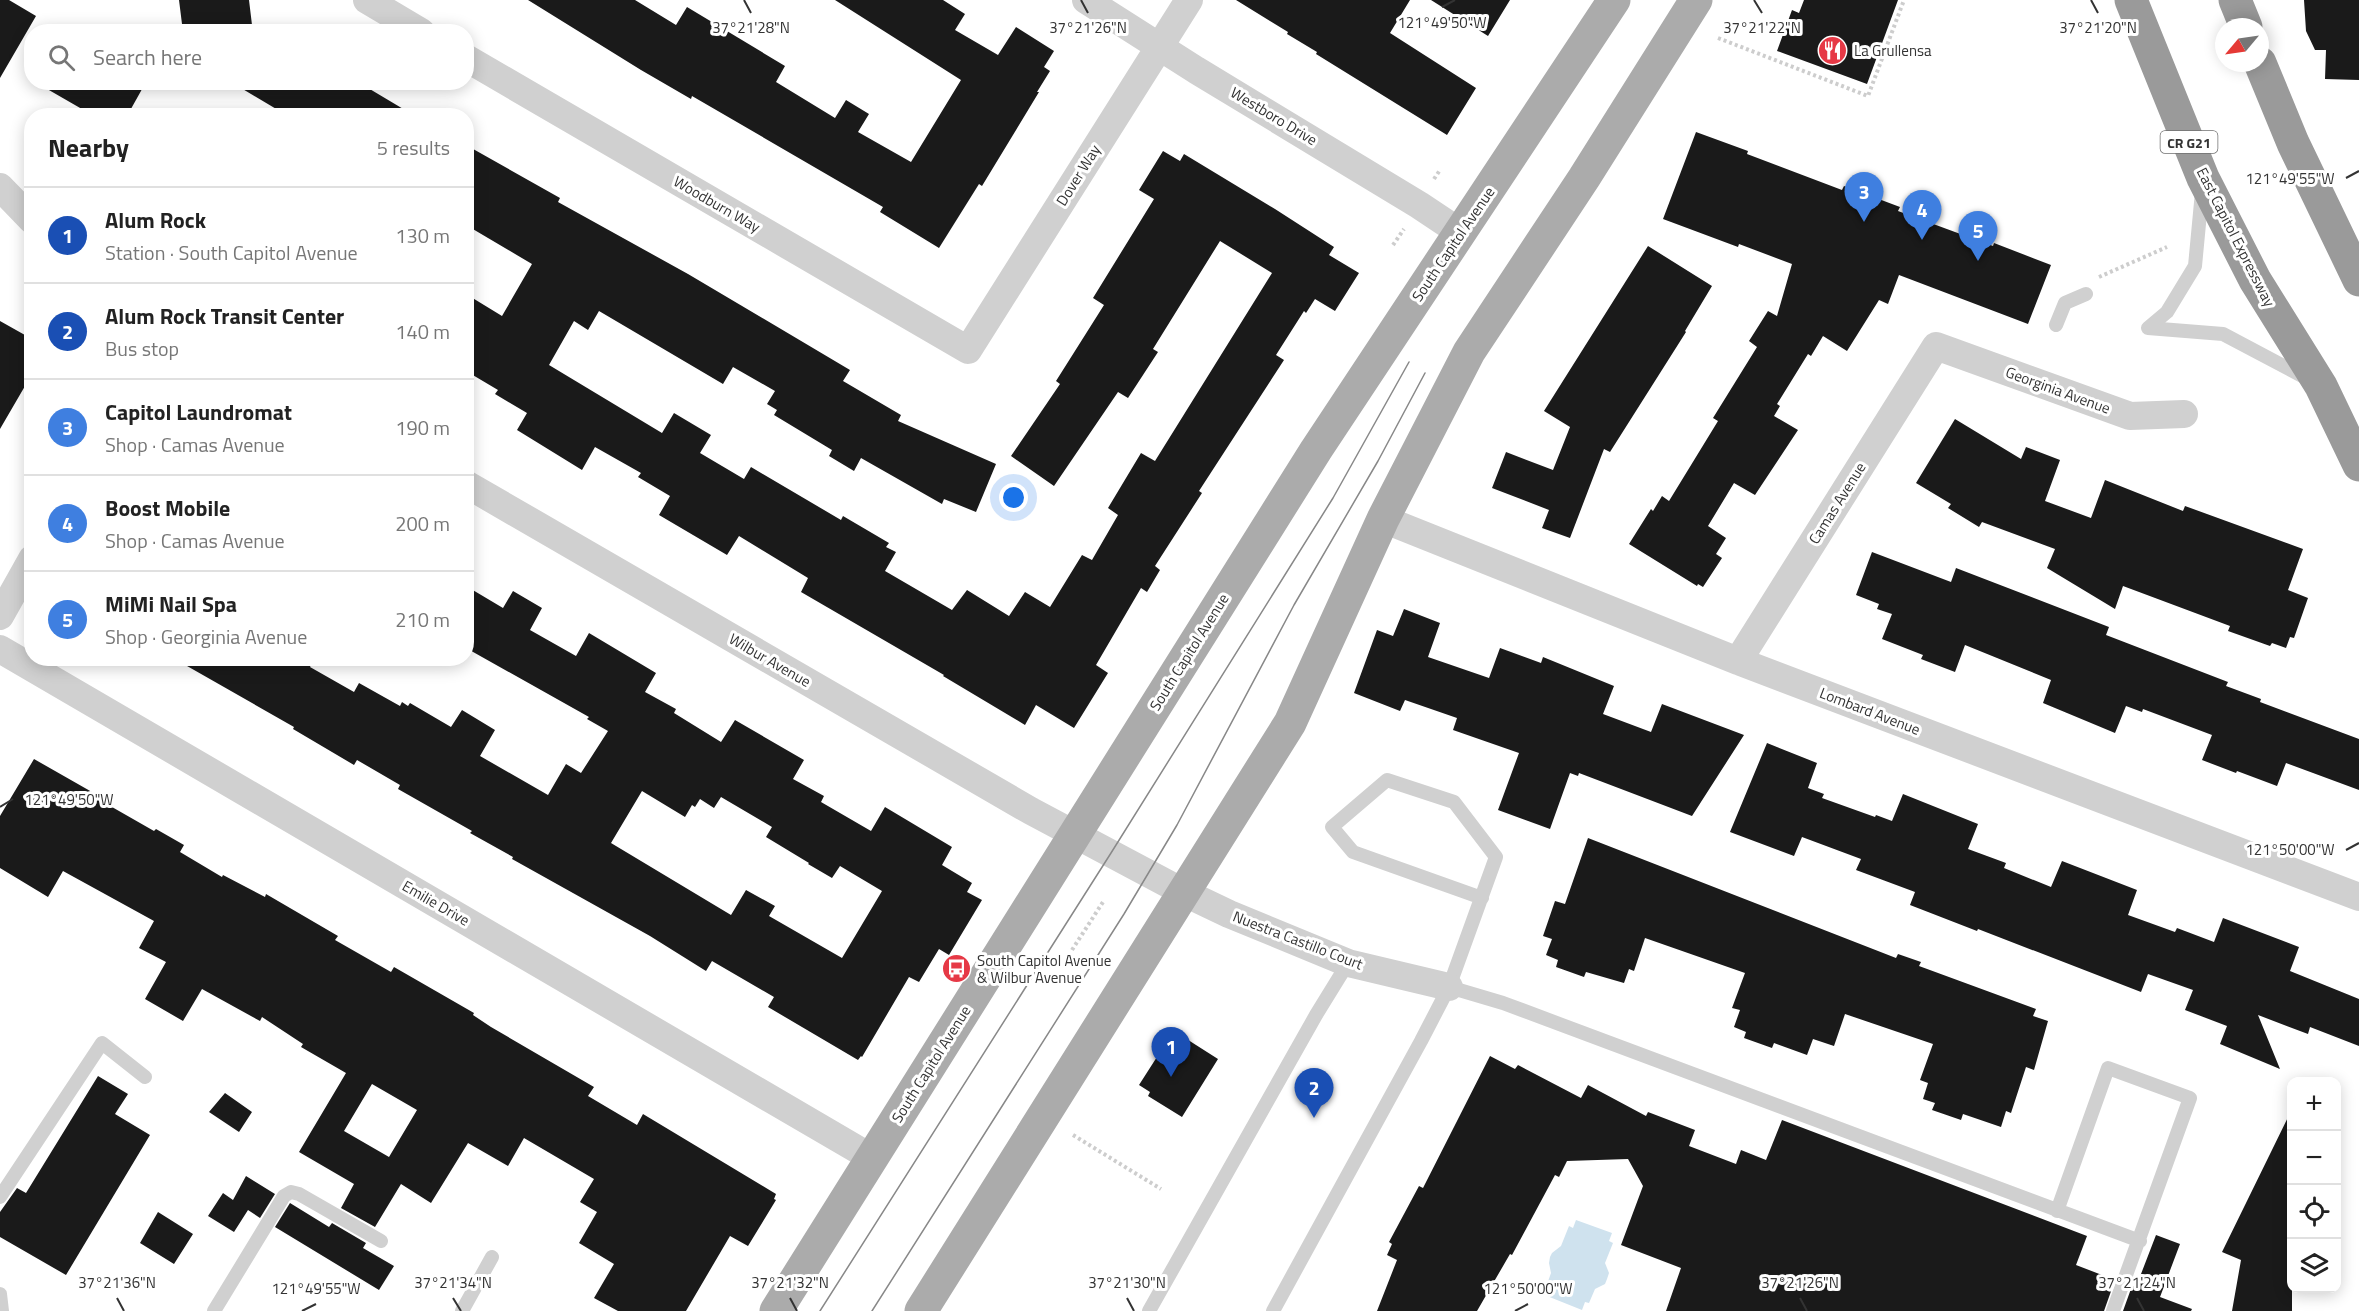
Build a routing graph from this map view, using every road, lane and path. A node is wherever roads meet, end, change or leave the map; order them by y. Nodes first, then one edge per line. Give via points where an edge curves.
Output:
1 (367, 0) edge
2 (1086, 0) edge
3 (1189, 0) edge
4 (1614, 0) edge
5 (1696, 0) edge
6 (1904, 0) edge
7 (2131, 0) edge
8 (2235, 0) edge
9 (2242, 18) edge
10 (408, 24) edge
11 (1718, 38) dead end
12 (1160, 46) junction
13 (474, 63) edge
14 (2264, 72) edge
15 (2203, 178) junction
16 (0, 187) edge
17 (24, 212) edge
18 (1461, 233) junction
19 (2167, 247) dead end
20 (2359, 280) edge
21 (2086, 294) joint
22 (2056, 325) dead end
23 (1936, 345) joint
24 (968, 350) joint
25 (2321, 386) junction
26 (2184, 414) dead end
27 (2359, 465) edge
28 (474, 489) edge
29 (1383, 519) junction
30 (24, 574) edge
31 (0, 616) edge
32 (0, 649) edge
33 (1738, 661) junction
34 (24, 663) edge
35 (29, 666) edge
36 (1075, 835) junction
37 (1185, 893) junction
38 (2359, 897) edge
39 (1482, 898) junction
40 (1103, 902) dead end
41 (1072, 950) dead end
42 (1348, 963) junction
43 (1449, 987) junction
44 (146, 1077) dead end
45 (1073, 1134) dead end
46 (872, 1158) junction
47 (1161, 1189) dead end
48 (0, 1197) edge
49 (2057, 1211) junction
50 (2140, 1241) junction
51 (381, 1242) dead end
52 (492, 1257) dead end
53 (0, 1294) edge
54 (2, 1311) edge
55 (214, 1311) edge
56 (462, 1311) edge
57 (776, 1311) edge
58 (921, 1311) edge
59 (1149, 1311) edge
60 (1273, 1311) edge
61 (2113, 1311) edge

1 - 10 street
2 - 12 street, Westboro Drive
3 - 12 street, Dover Way
4 - 18 main road, South Capitol Avenue
5 - 29 main road via 1469,352
6 - 11 path via 1868,96
7 - 15 highway, East Capitol Expressway / CR G21
8 - 9 highway
12 - 18 street, Westboro Drive
12 - 24 street, Dover Way
13 - 24 street, Woodburn Way
14 - 20 highway
15 - 25 highway, East Capitol Expressway / CR G21 via 2255,280
15 - 25 lane via 2195,266 2167,312 2148,328 2223,334
16 - 17 street
18 - 36 main road, South Capitol Avenue via 1316,450
19 - 21 path via 2099,278
21 - 22 lane via 2065,303
23 - 26 street, Georginia Avenue via 2130,416
23 - 33 street, Camas Avenue
25 - 27 highway, East Capitol Expressway / CR G21
28 - 36 street, Wilbur Avenue
29 - 33 street, Lombard Avenue
29 - 37 main road via 1290,723
30 - 31 street
32 - 34 street, Emilie Drive
33 - 38 street, Lombard Avenue
35 - 46 street, Emilie Drive
36 - 37 street, Wilbur Avenue
36 - 46 main road, South Capitol Avenue
37 - 42 street, Nuestra Castillo Court
37 - 58 main road
39 - 39 lane via 1496,857 1454,802 1387,780 1332,827 1353,852
39 - 43 lane
40 - 41 path
42 - 43 street, Nuestra Castillo Court
42 - 59 lane
43 - 49 lane via 1503,1003
43 - 60 lane
44 - 48 lane via 102,1043
45 - 47 path
46 - 57 main road, South Capitol Avenue
49 - 50 lane
49 - 50 lane via 2108,1068 2190,1098
50 - 61 lane
51 - 55 lane via 291,1192 284,1196
52 - 56 lane
53 - 54 lane

